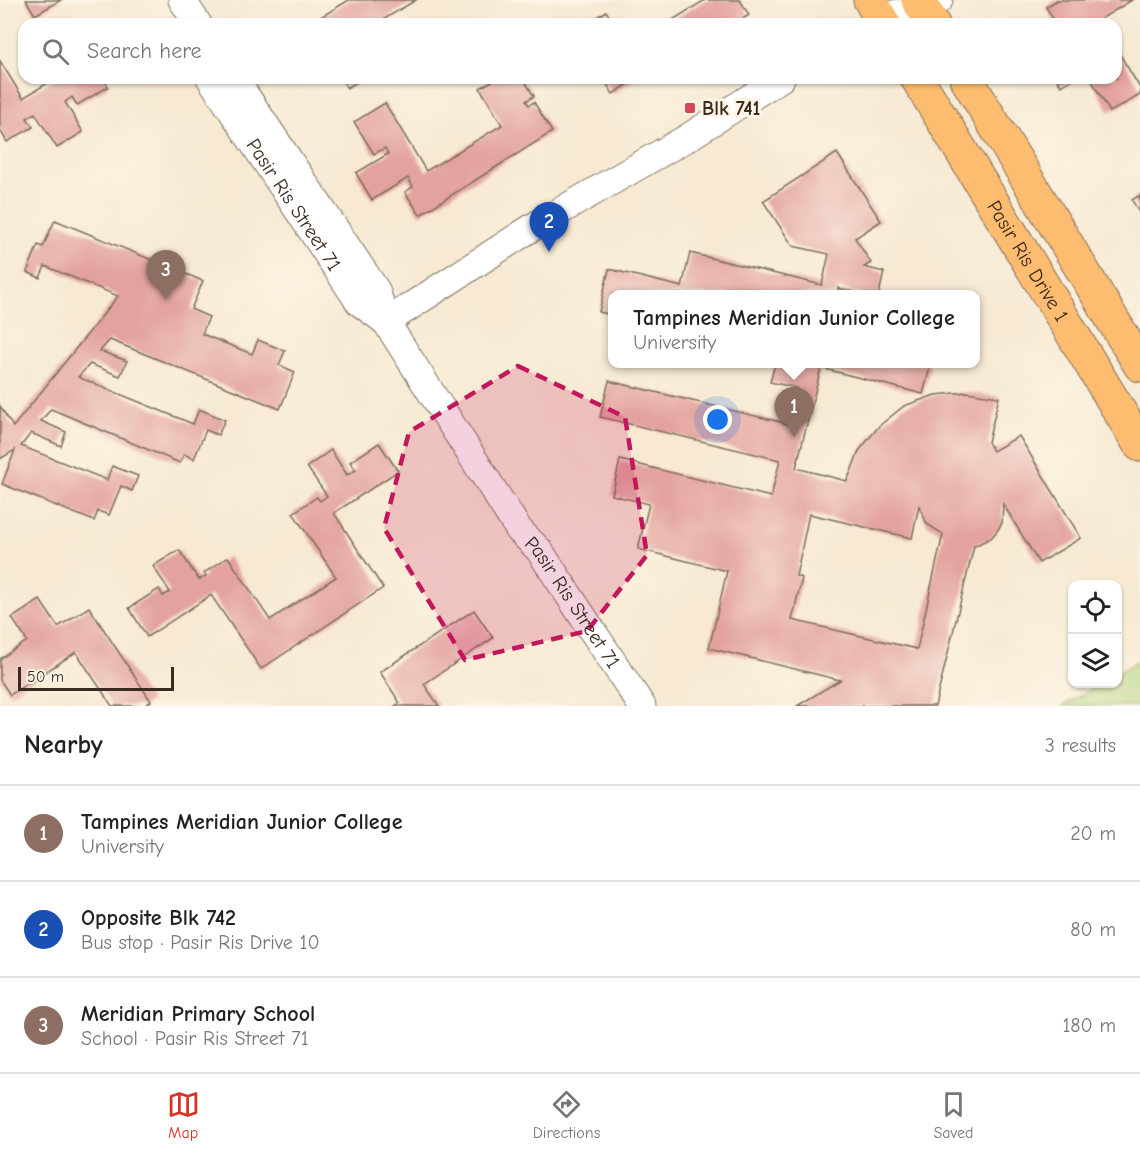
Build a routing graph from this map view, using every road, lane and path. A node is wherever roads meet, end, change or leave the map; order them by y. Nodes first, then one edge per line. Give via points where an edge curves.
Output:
1 (162, 0) edge
2 (182, 0) edge
3 (173, 18) edge
4 (194, 18) edge
5 (214, 84) edge
6 (238, 84) edge
7 (772, 84) edge
8 (921, 84) edge
9 (970, 84) edge
10 (386, 322) junction
11 (1140, 365) edge
12 (1140, 445) edge
13 (519, 531) junction
14 (625, 706) edge
15 (642, 706) edge

1 - 3 street
2 - 4 street
5 - 10 street, Pasir Ris Street 71 via 360,302
6 - 10 street, Pasir Ris Street 71 via 376,290
7 - 10 street via 536,225
8 - 12 main road, Pasir Ris Drive 1
9 - 11 main road, Pasir Ris Drive 1
10 - 13 street, Pasir Ris Street 71
13 - 14 street, Pasir Ris Street 71 via 528,559
13 - 15 street, Pasir Ris Street 71 via 539,550

